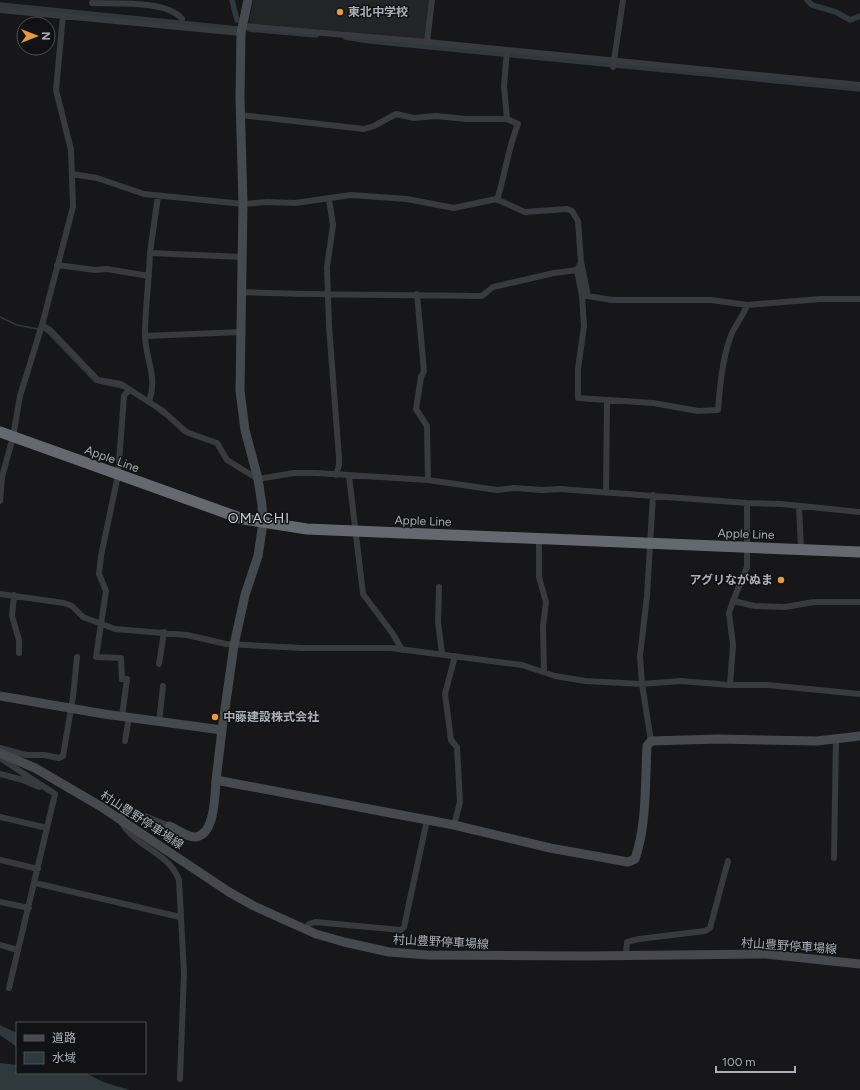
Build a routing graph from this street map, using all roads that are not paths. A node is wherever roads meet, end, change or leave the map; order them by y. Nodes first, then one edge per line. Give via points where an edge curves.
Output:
1 (248, 0) edge
2 (432, 0) edge
3 (623, 0) edge
4 (159, 2) edge
5 (92, 3) dead end
6 (0, 10) edge
7 (63, 15) junction
8 (182, 19) dead end
9 (242, 30) junction
10 (427, 42) junction
11 (507, 53) junction
12 (613, 64) junction
13 (860, 86) edge
14 (240, 115) junction
15 (507, 119) junction
16 (72, 174) junction
17 (158, 196) junction
18 (329, 199) junction
19 (497, 200) junction
20 (243, 204) junction
21 (150, 253) junction
22 (242, 257) junction
23 (581, 262) junction
24 (57, 265) junction
25 (577, 270) junction
26 (149, 276) junction
27 (242, 292) junction
28 (328, 294) junction
29 (417, 294) junction
30 (585, 296) junction
31 (860, 299) edge
32 (747, 305) junction
33 (42, 325) junction
34 (241, 332) junction
35 (146, 336) junction
36 (129, 389) junction
37 (608, 401) junction
38 (149, 402) junction
39 (0, 432) edge
40 (13, 437) junction
41 (118, 475) junction
42 (336, 475) junction
43 (349, 476) junction
44 (258, 479) junction
45 (428, 480) junction
46 (606, 493) junction
47 (653, 495) junction
48 (0, 498) edge
49 (747, 504) junction
50 (799, 506) junction
51 (860, 512) edge
52 (263, 523) junction
53 (355, 531) junction
54 (539, 539) junction
55 (651, 544) junction
56 (746, 547) junction
57 (801, 549) junction
58 (860, 552) edge
59 (439, 587) dead end
60 (0, 594) edge
61 (14, 596) junction
62 (733, 601) junction
63 (860, 602) edge
64 (100, 624) junction
65 (164, 632) junction
66 (234, 645) junction
67 (402, 650) junction
68 (19, 653) dead end
69 (442, 654) junction
70 (456, 656) junction
71 (77, 658) dead end
72 (159, 664) dead end
73 (544, 672) junction
74 (642, 684) junction
75 (730, 685) junction
76 (163, 686) dead end
77 (860, 694) edge
78 (0, 696) edge
79 (71, 708) junction
80 (125, 717) junction
81 (159, 722) junction
82 (222, 730) junction
83 (860, 736) edge
84 (836, 739) junction
85 (125, 741) dead end
86 (651, 741) junction
87 (0, 748) edge
88 (0, 753) edge
89 (0, 758) edge
90 (0, 774) edge
91 (216, 780) junction
92 (55, 794) junction
93 (0, 817) edge
94 (120, 820) junction
95 (427, 820) junction
96 (454, 825) junction
97 (169, 826) joint
98 (47, 828) junction
99 (834, 858) dead end
100 (0, 860) edge
101 (728, 861) dead end
102 (38, 869) junction
103 (35, 883) junction
104 (0, 902) edge
105 (29, 908) junction
106 (180, 917) junction
107 (306, 929) junction
108 (0, 945) edge
109 (18, 950) junction
110 (626, 954) junction
111 (860, 964) edge
112 (9, 988) dead end
113 (180, 1079) dead end

1 - 9 street
2 - 10 street
3 - 12 street
4 - 5 street
4 - 8 street
6 - 7 street
7 - 9 street
7 - 16 street via 56,90 71,150
9 - 10 street
9 - 14 street
10 - 11 street
11 - 12 street
11 - 15 street via 504,86
12 - 13 street
14 - 15 street via 364,129 396,114 414,118 436,116
14 - 20 street
15 - 19 street via 518,124
16 - 17 street via 97,178 132,191
16 - 24 street via 72,207
17 - 20 street via 191,197
17 - 21 street
18 - 19 street via 351,195 407,199 454,208
18 - 20 street via 290,204
18 - 28 street via 333,224 328,258
19 - 23 street via 525,212 566,209 572,211 578,221
20 - 22 street
21 - 22 street
21 - 26 street
22 - 27 street
23 - 25 street
23 - 30 street
24 - 26 street
24 - 33 street
25 - 29 street via 493,287 482,296
25 - 30 street
26 - 35 street
27 - 28 street
27 - 34 street
28 - 29 street
28 - 42 street via 340,465
29 - 45 street via 424,371 420,378 416,409 427,426
30 - 32 street via 612,300 711,300
30 - 37 street via 578,368 578,398
31 - 32 street
32 - 37 street via 727,349 720,379 718,410 698,411 653,403
33 - 36 street via 50,330 98,380 121,384
33 - 40 street via 20,396
34 - 35 street
34 - 44 street via 240,391 245,430
35 - 38 street via 148,363 153,372 153,390
36 - 38 street
36 - 41 street via 124,396
37 - 46 street
38 - 44 street via 186,432 217,443 227,460
39 - 40 highway, Apple Line
40 - 41 highway, Apple Line
40 - 48 street via 2,476
41 - 52 highway, Apple Line via 243,519
41 - 64 street via 101,556 99,574 106,591
42 - 43 street
42 - 44 street via 294,473
43 - 45 street
43 - 53 street
44 - 52 street
45 - 46 street via 497,490 560,489
46 - 47 street
47 - 49 street
47 - 55 street
49 - 50 street
49 - 56 street
50 - 51 street
50 - 57 street
52 - 53 highway, Apple Line via 307,529
52 - 66 street via 258,556 245,595
53 - 54 highway, Apple Line
53 - 67 street via 363,594
54 - 55 highway, Apple Line
54 - 73 street via 539,578 546,602 543,626
55 - 56 highway, Apple Line
55 - 74 street via 640,656
56 - 57 highway, Apple Line
56 - 62 street via 747,567
57 - 58 highway, Apple Line
59 - 69 street via 438,622
60 - 61 street
61 - 64 street via 64,603 72,606 84,617
61 - 68 street via 12,616 19,640
62 - 63 street via 755,606 786,607 814,602
62 - 75 street via 729,613 733,645
64 - 65 street via 115,629
64 - 80 street via 96,657 121,658 122,679 127,679
65 - 66 street
65 - 72 street
66 - 67 street
66 - 82 street
67 - 69 street
69 - 70 street
70 - 73 street via 522,665
70 - 96 street via 445,694 451,740 457,747 460,802
71 - 79 street
73 - 74 street via 585,681
74 - 75 street via 681,680
74 - 86 street
75 - 77 street via 768,685
76 - 81 street
78 - 79 street
79 - 80 street
79 - 87 street via 61,758 26,755
80 - 81 street
80 - 85 street
81 - 82 street
82 - 91 street
83 - 84 street
84 - 86 street
84 - 99 street
86 - 96 street via 647,746 639,847 634,859 628,862 550,848
88 - 94 street, 村山豊野停車場線 via 35,768
89 - 92 street
90 - 92 street via 23,780
91 - 95 street
91 - 97 street via 208,830 200,836 193,837
92 - 98 street
93 - 98 street
94 - 97 street via 122,815 137,814
94 - 106 street via 124,828 176,872 179,880
94 - 107 street, 村山豊野停車場線 via 229,892 268,913
95 - 96 street
95 - 107 street via 404,927 401,930 315,922 309,924
98 - 102 street
100 - 102 street
101 - 110 street via 710,928 705,931 627,942
102 - 103 street
103 - 105 street
103 - 106 street
104 - 105 street
105 - 109 street
106 - 113 street via 184,972
107 - 110 street, 村山豊野停車場線 via 384,951 427,955
108 - 109 street
109 - 112 street
110 - 111 street, 村山豊野停車場線 via 766,954

